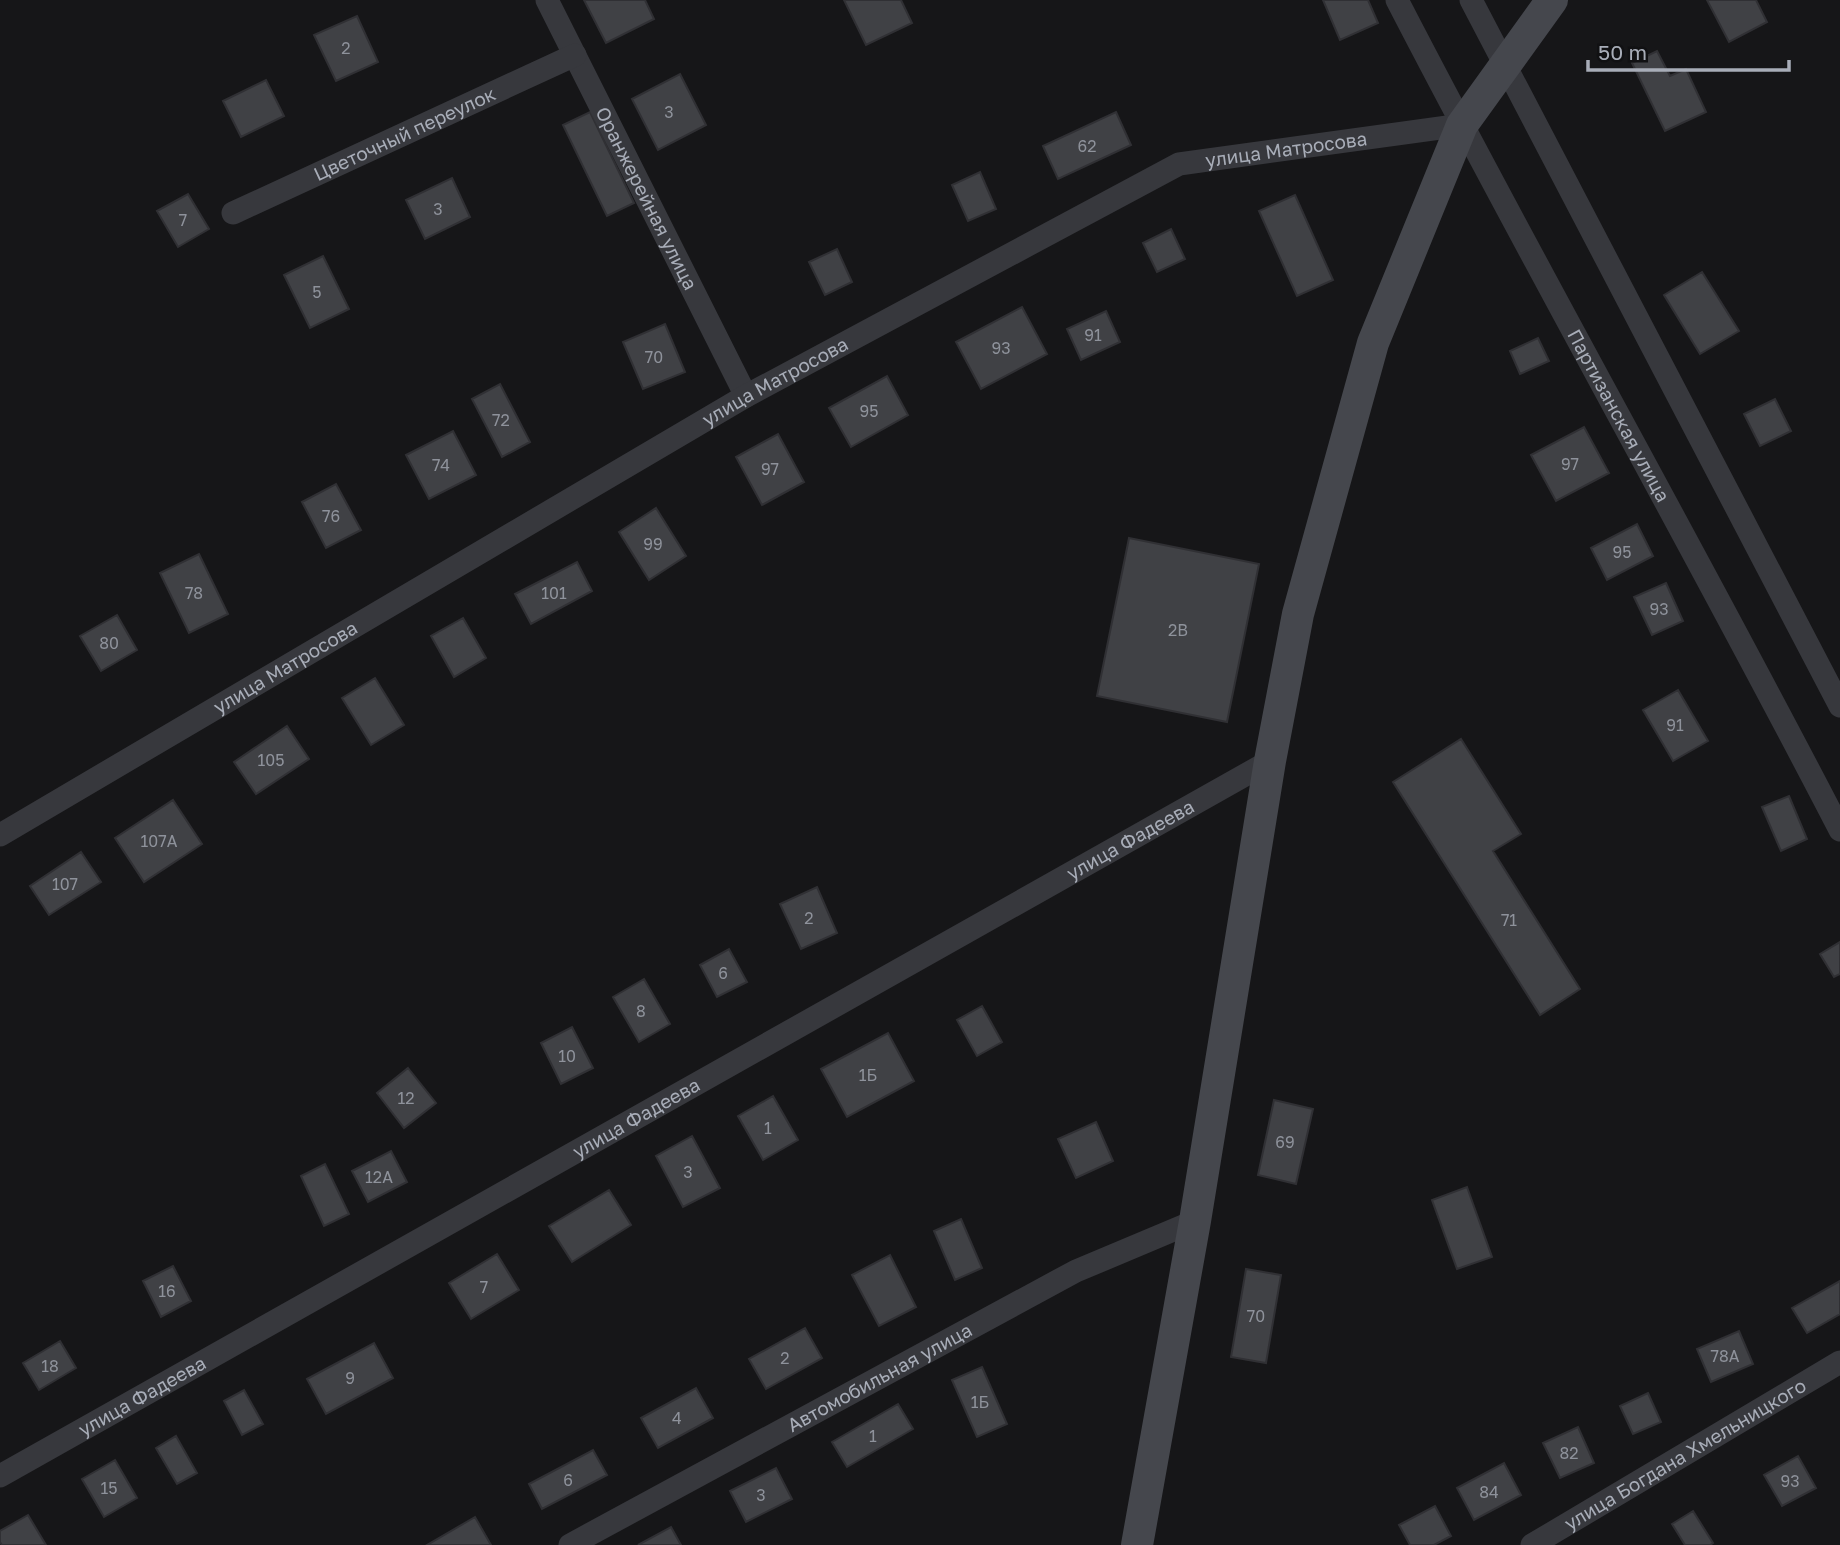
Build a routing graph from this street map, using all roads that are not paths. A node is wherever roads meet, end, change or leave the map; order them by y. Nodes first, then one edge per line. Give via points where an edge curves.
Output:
1 (547, 0) edge
2 (1397, 0) edge
3 (1471, 0) edge
4 (1552, 0) edge
5 (575, 55) junction
6 (1505, 66) junction
7 (1462, 125) junction
8 (233, 213) dead end
9 (746, 396) junction
10 (1840, 706) edge
11 (1270, 761) junction
12 (1840, 830) edge
13 (0, 835) edge
14 (1195, 1221) junction
15 (1840, 1362) edge
16 (0, 1476) edge
17 (570, 1545) edge
18 (1137, 1545) edge
19 (1532, 1545) edge

1 - 5 street, Оранжерейная улица
2 - 7 street, Партизанская улица
3 - 6 street
4 - 6 main road
5 - 8 street, Цветочный переулок
5 - 9 street, Оранжерейная улица
6 - 7 main road
6 - 10 street
7 - 9 street, улица Матросова via 1178,164
7 - 11 main road via 1373,343 1298,614
7 - 12 street, Партизанская улица
9 - 13 street, улица Матросова
11 - 14 main road
11 - 16 street, улица Фадеева
14 - 17 street, Автомобильная улица via 1076,1270
14 - 18 main road
15 - 19 street, улица Богдана Хмельницкого

